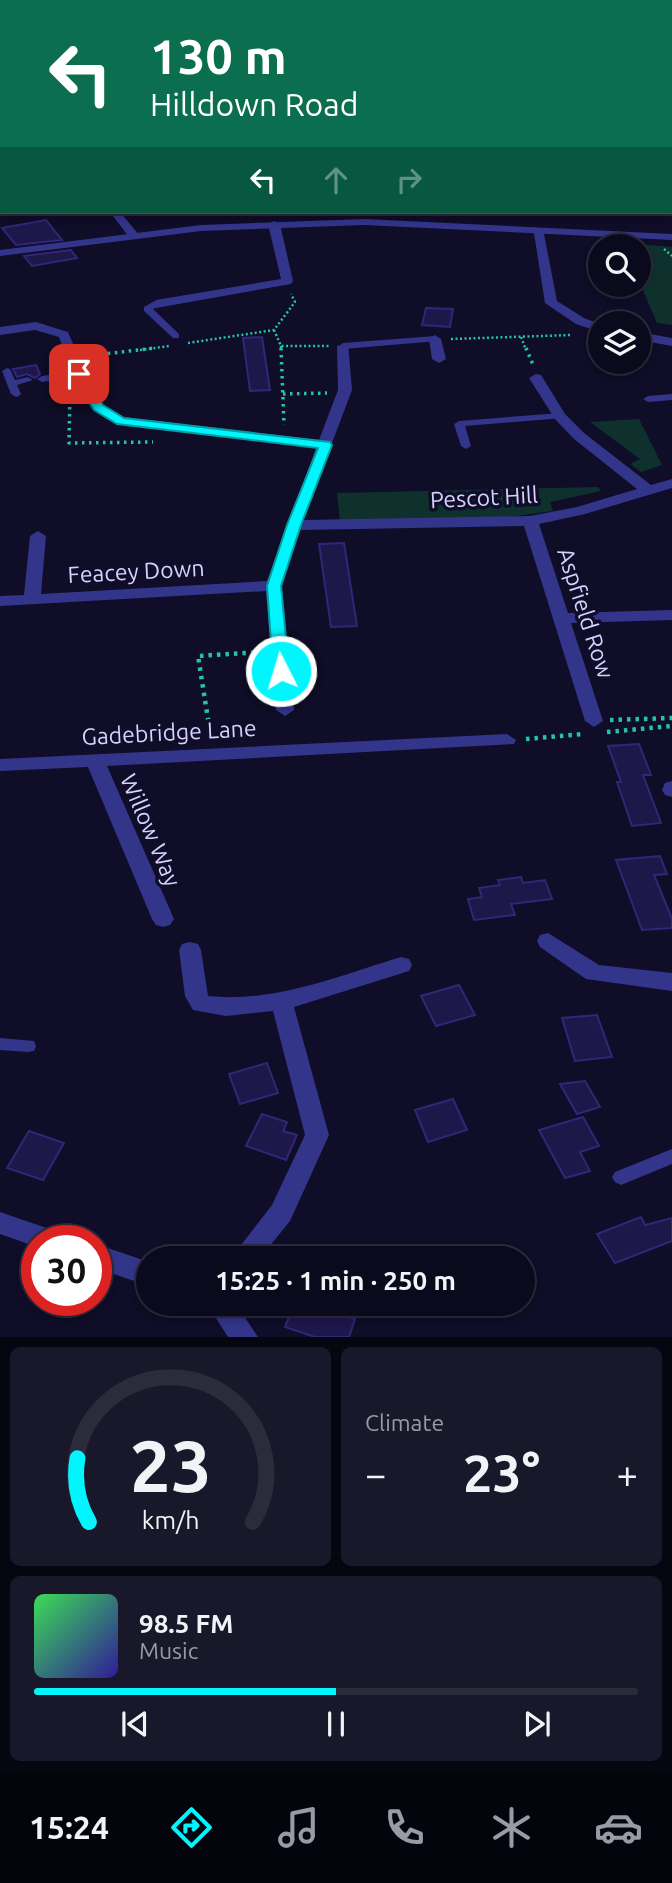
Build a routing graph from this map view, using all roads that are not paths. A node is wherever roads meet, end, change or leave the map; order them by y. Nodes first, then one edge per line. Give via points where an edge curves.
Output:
1 (117, 214) edge
2 (365, 217) edge
3 (274, 224) junction
4 (537, 229) junction
5 (133, 234) junction
6 (672, 237) edge
7 (0, 253) edge
8 (156, 304) joint
9 (588, 323) edge
10 (0, 331) edge
11 (176, 336) dead end
12 (651, 338) edge
13 (435, 339) joint
14 (672, 342) edge
15 (344, 346) joint
16 (439, 359) dead end
17 (7, 371) dead end
18 (79, 374) junction
19 (536, 378) road end
20 (42, 379) dead end
21 (28, 380) dead end
22 (12, 383) junction
23 (16, 394) dead end
24 (672, 397) edge
25 (648, 399) dead end
26 (559, 416) junction
27 (325, 445) junction
28 (466, 446) dead end
29 (672, 483) edge
30 (647, 489) junction
31 (530, 521) junction
32 (294, 525) junction
33 (38, 536) dead end
34 (274, 586) junction
35 (32, 600) junction
36 (0, 601) edge
37 (672, 615) edge
38 (561, 618) junction
39 (285, 710) dead end
40 (594, 721) road end
41 (508, 740) dead end
42 (95, 760) junction
43 (0, 765) edge
44 (163, 919) dead end
45 (548, 941) dead end
46 (190, 950) dead end
47 (401, 965) dead end
48 (672, 982) edge
49 (281, 1000) junction
50 (0, 1044) edge
51 (28, 1046) dead end
52 (672, 1156) edge
53 (621, 1177) dead end
54 (0, 1223) edge
55 (21, 1230) edge
56 (254, 1246) edge
57 (112, 1261) edge
58 (136, 1270) edge
59 (229, 1316) edge
60 (244, 1337) edge

1 - 5 street
2 - 3 street
2 - 4 street
3 - 5 street
3 - 8 street via 286,281
4 - 6 street
4 - 9 street via 551,303
5 - 7 street
8 - 11 lane via 147,309
10 - 18 street via 36,326 64,335
12 - 14 street
13 - 15 lane
13 - 16 street
15 - 27 street via 344,393
17 - 22 lane
18 - 20 lane
18 - 27 street via 98,408 121,421
19 - 26 street
21 - 22 lane
22 - 23 lane
24 - 25 lane
26 - 28 lane via 460,424
26 - 30 street
27 - 32 street
29 - 30 street, Pescot Hill
30 - 31 street, Pescot Hill via 580,511
31 - 32 street, Pescot Hill
31 - 38 street, Aspfield Row
32 - 34 street
33 - 35 street
34 - 35 street, Feacey Down
34 - 39 street
35 - 36 street, Feacey Down
37 - 38 street
38 - 40 street, Aspfield Row
41 - 42 street, Gadebridge Lane
42 - 43 street, Gadebridge Lane
42 - 44 street, Willow Way
45 - 48 street via 594,973
46 - 49 street via 201,1004 221,1008
47 - 49 street
49 - 56 street via 317,1135 281,1213
50 - 51 lane
52 - 53 lane
54 - 55 street
57 - 58 street
59 - 60 street

